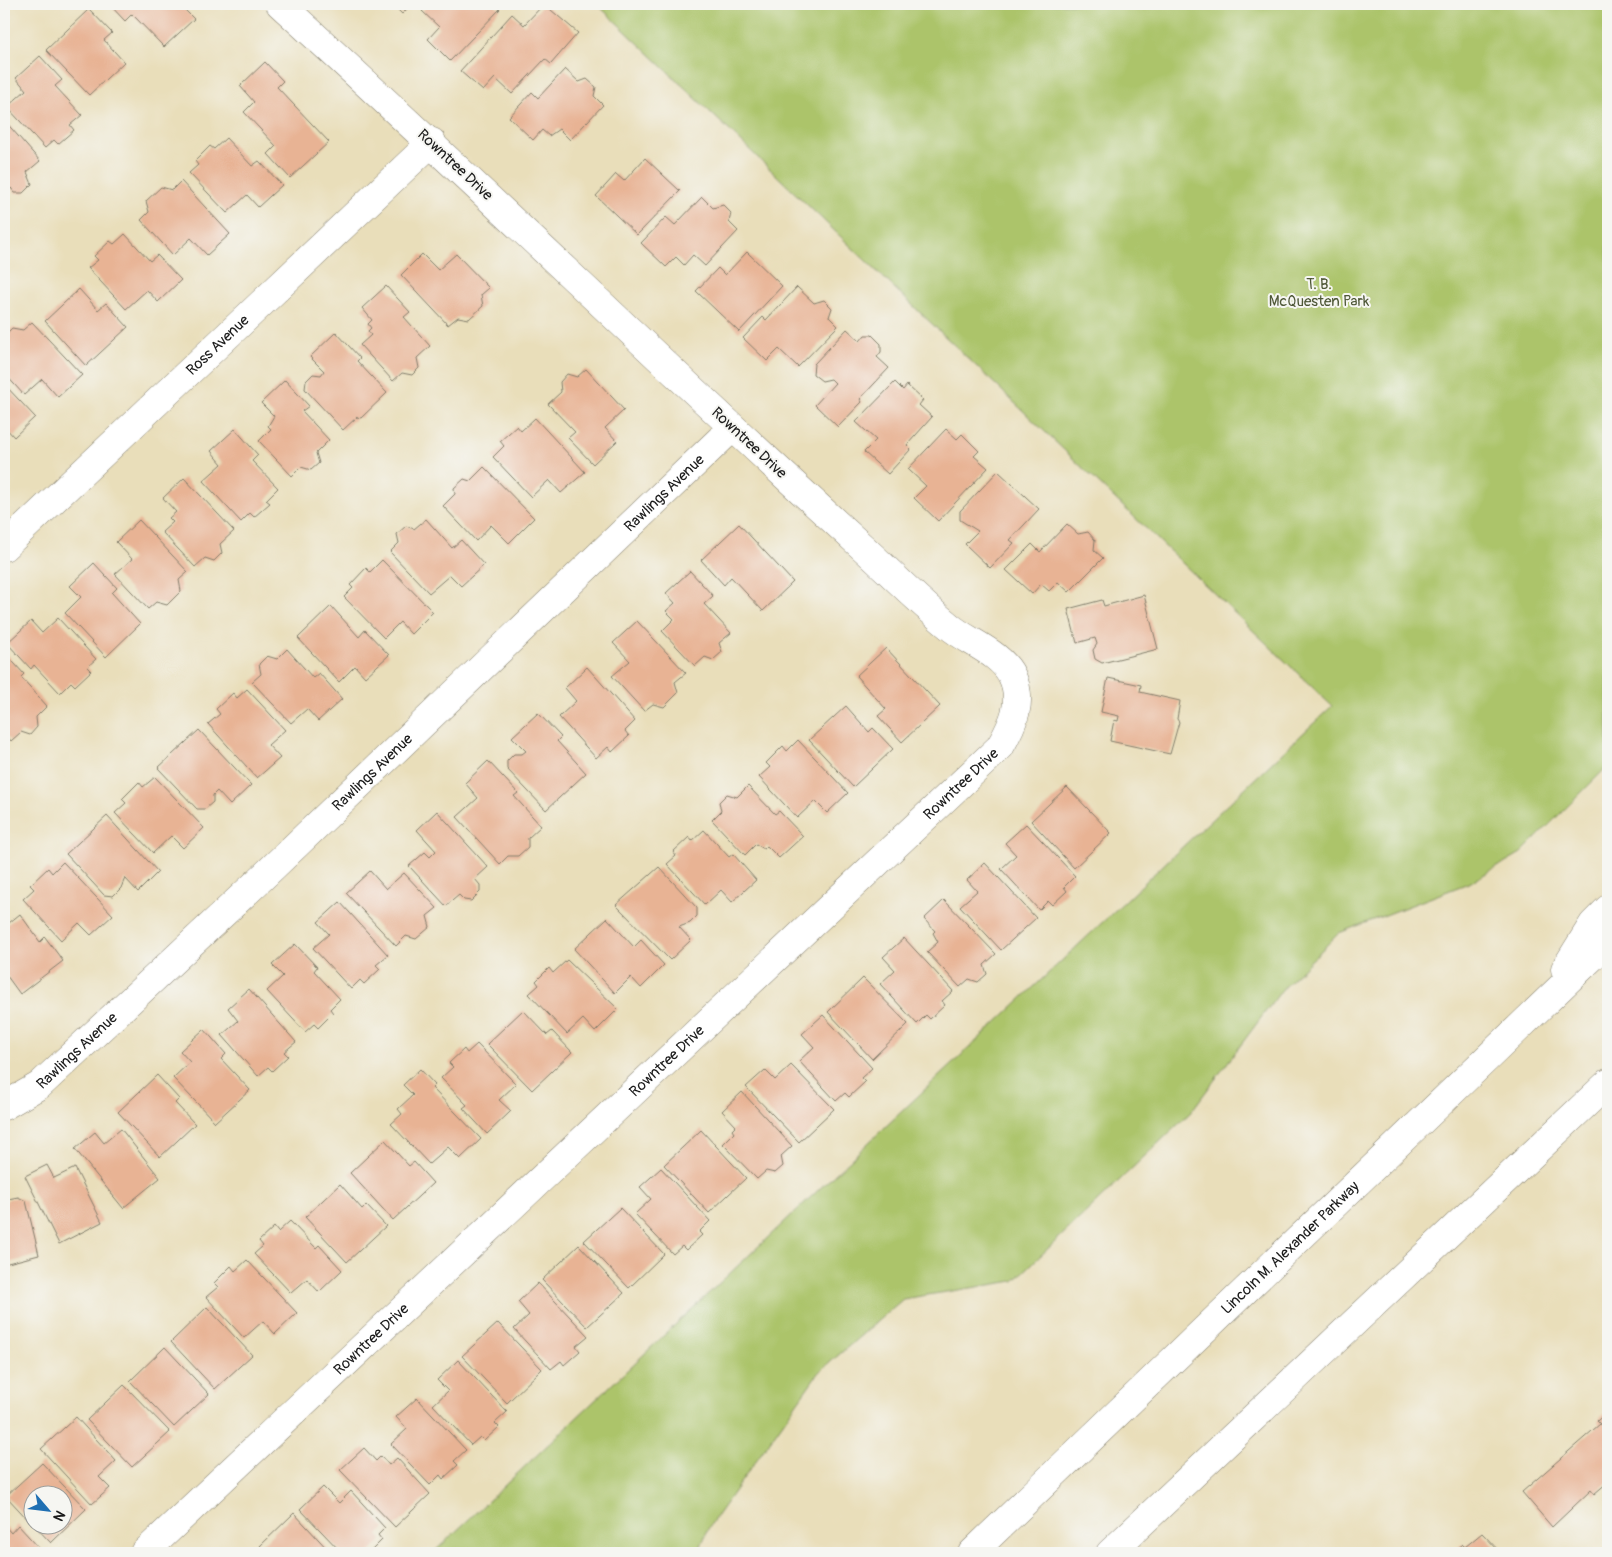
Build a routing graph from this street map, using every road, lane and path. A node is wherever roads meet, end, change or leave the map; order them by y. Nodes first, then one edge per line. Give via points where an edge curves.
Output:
1 (280, 4) edge
2 (432, 142) junction
3 (732, 428) junction
4 (4, 547) edge
5 (1608, 909) edge
6 (1608, 942) edge
7 (1542, 1005) junction
8 (1608, 1083) edge
9 (4, 1106) edge
10 (144, 1553) edge
11 (972, 1553) edge
12 (1110, 1553) edge

1 - 2 main road, Rowntree Drive
2 - 3 main road, Rowntree Drive
2 - 4 main road, Ross Avenue
3 - 9 main road, Rawlings Avenue via 282,859 40,1085
3 - 10 main road, Rowntree Drive via 950,626 1006,668 1012,676 1017,696 1011,729 1000,747
5 - 7 main road via 1593,924
6 - 7 main road, Lincoln M. Alexander Parkway
7 - 11 main road, Lincoln M. Alexander Parkway
8 - 12 main road

